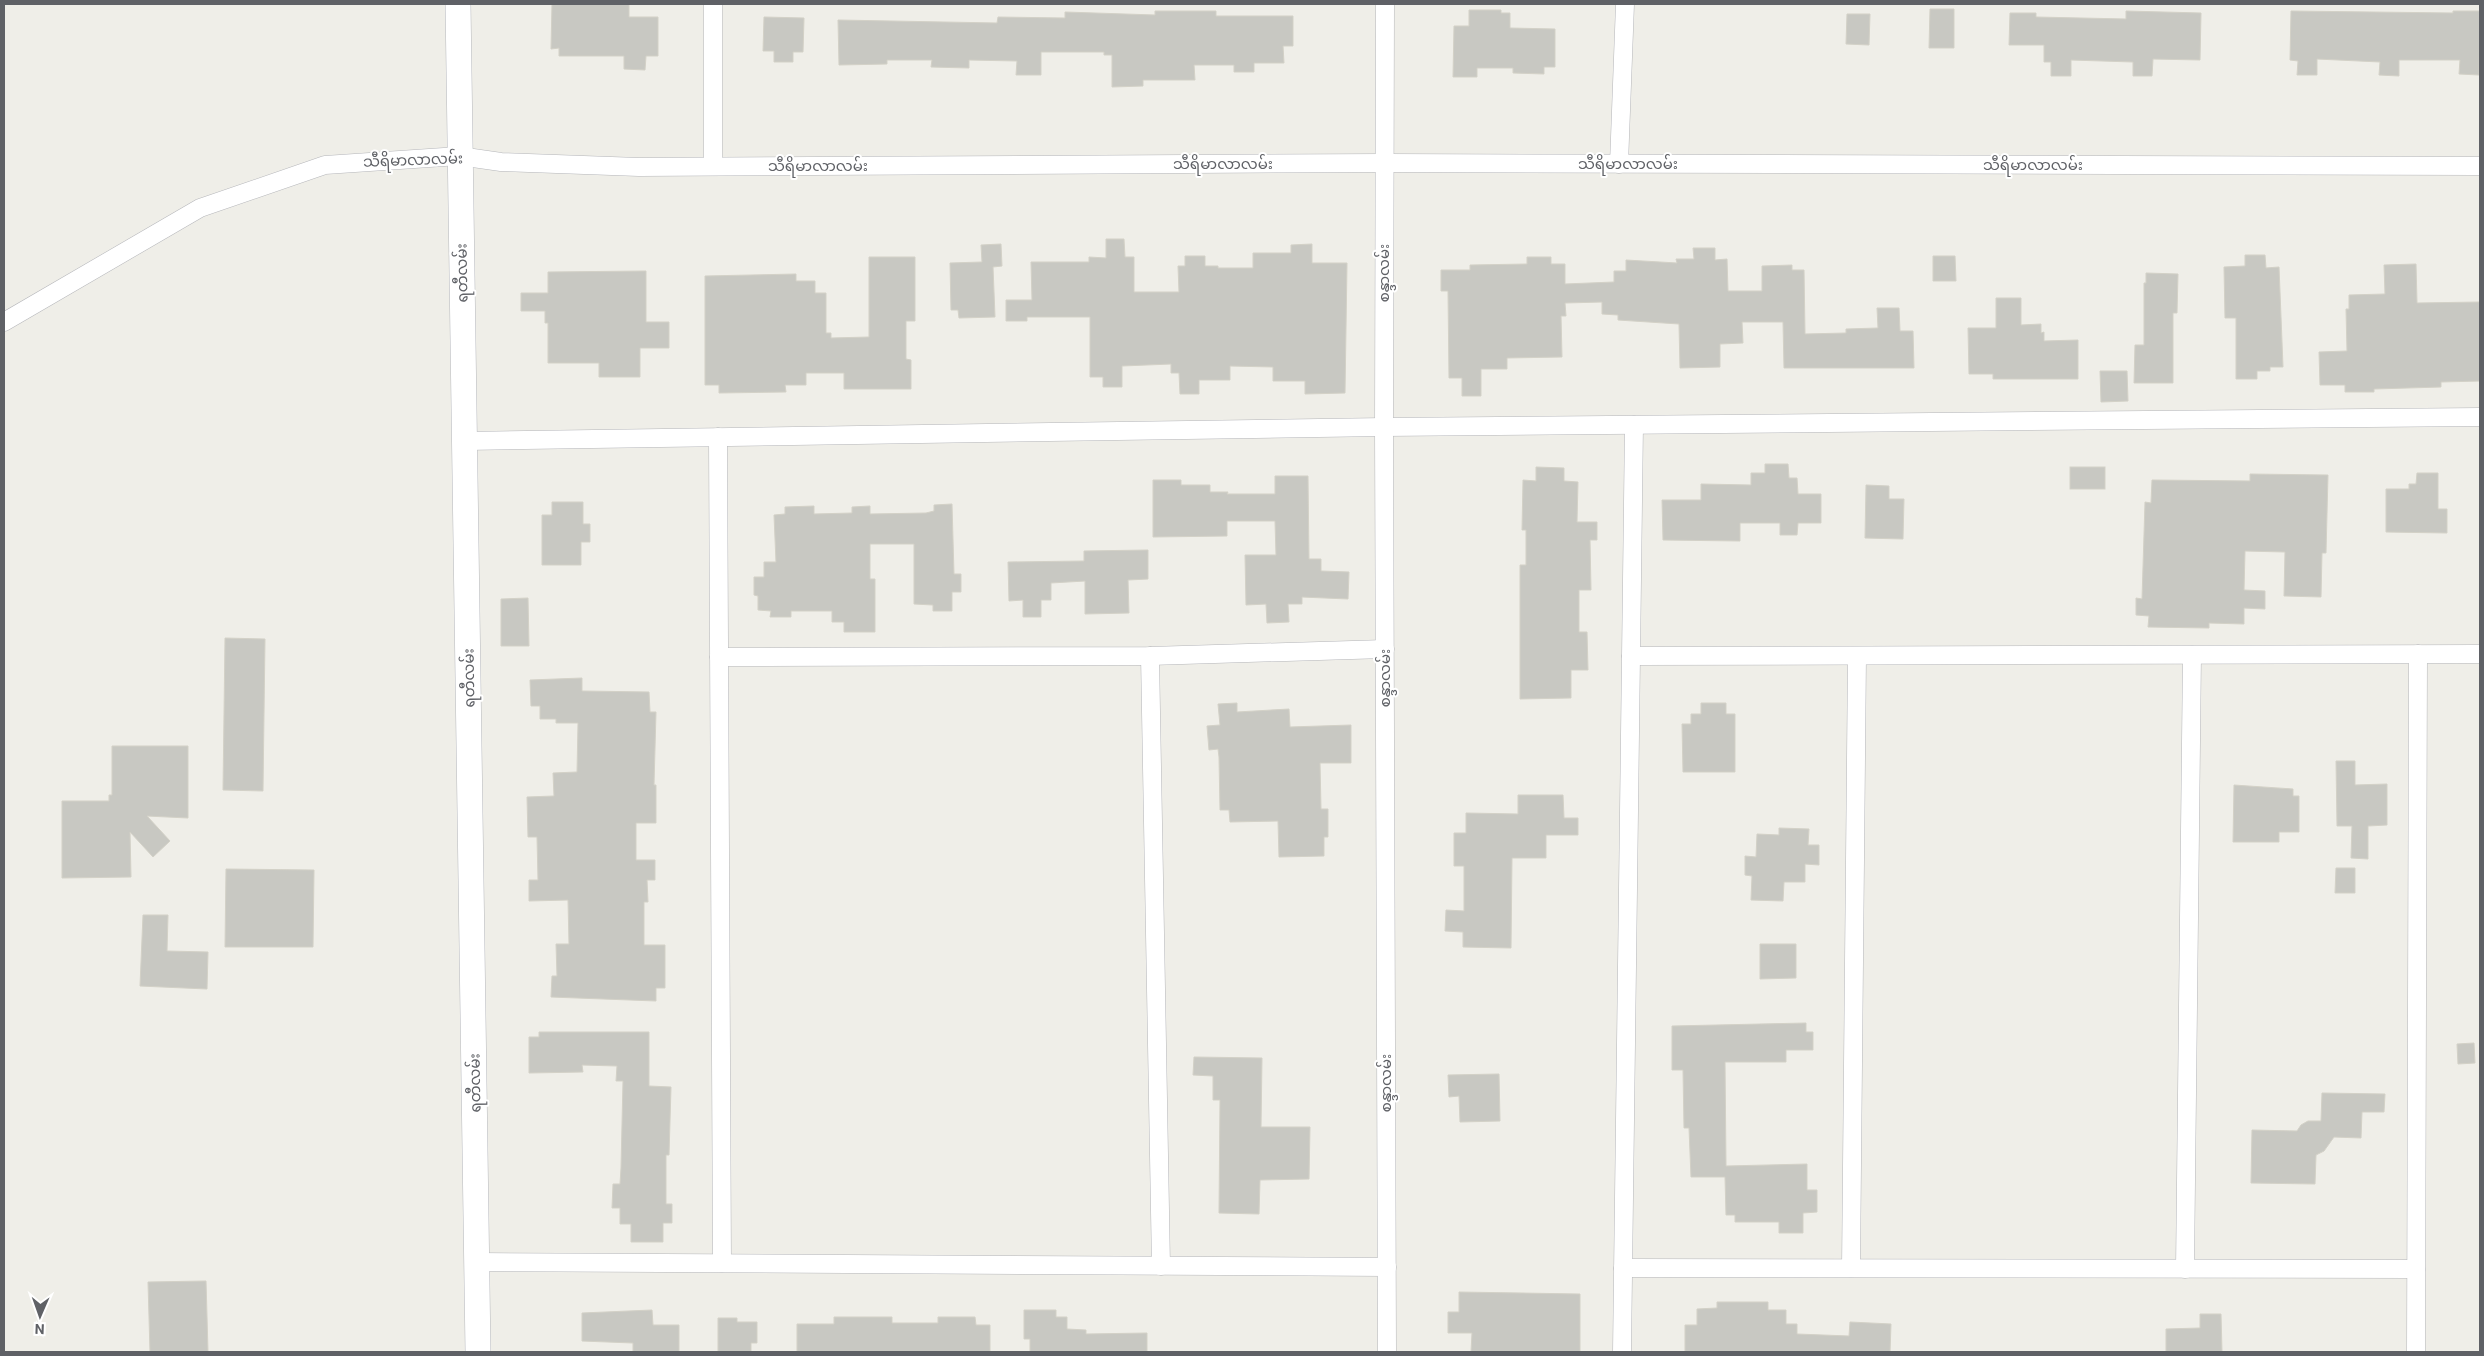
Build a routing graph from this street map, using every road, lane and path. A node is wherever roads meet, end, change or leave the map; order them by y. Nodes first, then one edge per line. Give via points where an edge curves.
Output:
1 (458, 4) edge
2 (713, 4) edge
3 (1385, 4) edge
4 (1625, 4) edge
5 (459, 156) junction
6 (1385, 163) junction
7 (1618, 164) junction
8 (713, 166) junction
9 (2480, 166) edge
10 (4, 322) edge
11 (2480, 417) edge
12 (1634, 425) junction
13 (1384, 427) junction
14 (718, 437) junction
15 (466, 441) junction
16 (1385, 649) junction
17 (2192, 654) junction
18 (2418, 654) junction
19 (2480, 654) edge
20 (1150, 656) junction
21 (1631, 656) junction
22 (1857, 656) junction
23 (719, 657) junction
24 (477, 1262) junction
25 (722, 1263) junction
26 (1161, 1266) junction
27 (1387, 1267) junction
28 (1623, 1268) junction
29 (1851, 1268) junction
30 (2185, 1269) junction
31 (2416, 1269) junction
32 (478, 1352) edge
33 (1387, 1352) edge
34 (1622, 1352) edge
35 (2416, 1352) edge

1 - 5 street, ရတီလမ်း
2 - 8 street
3 - 6 street, စန္ဒာလမ်း
4 - 7 street
5 - 8 street, သီရိမာလာလမ်း via 501,162
5 - 10 street, သီရိမာလာလမ်း via 326,164 200,208
5 - 15 street, ရတီလမ်း
6 - 7 street, သီရိမာလာလမ်း
6 - 8 street, သီရိမာလာလမ်း
6 - 13 street, စန္ဒာလမ်း
7 - 9 street, သီရိမာလာလမ်း
11 - 12 street
12 - 13 street
12 - 21 street
13 - 14 street
13 - 16 street, စန္ဒာလမ်း
14 - 15 street
14 - 23 street
15 - 24 street, ရတီလမ်း
16 - 20 street
16 - 27 street, စန္ဒာလမ်း
17 - 18 street
17 - 22 street
17 - 30 street
18 - 19 street
18 - 31 street
20 - 23 street
20 - 26 street
21 - 22 street
21 - 28 street
22 - 29 street
23 - 25 street
24 - 25 street
24 - 32 street, ရတီလမ်း
25 - 26 street
26 - 27 street
27 - 33 street, စန္ဒာလမ်း
28 - 29 street
28 - 34 street
29 - 30 street
30 - 31 street
31 - 35 street

